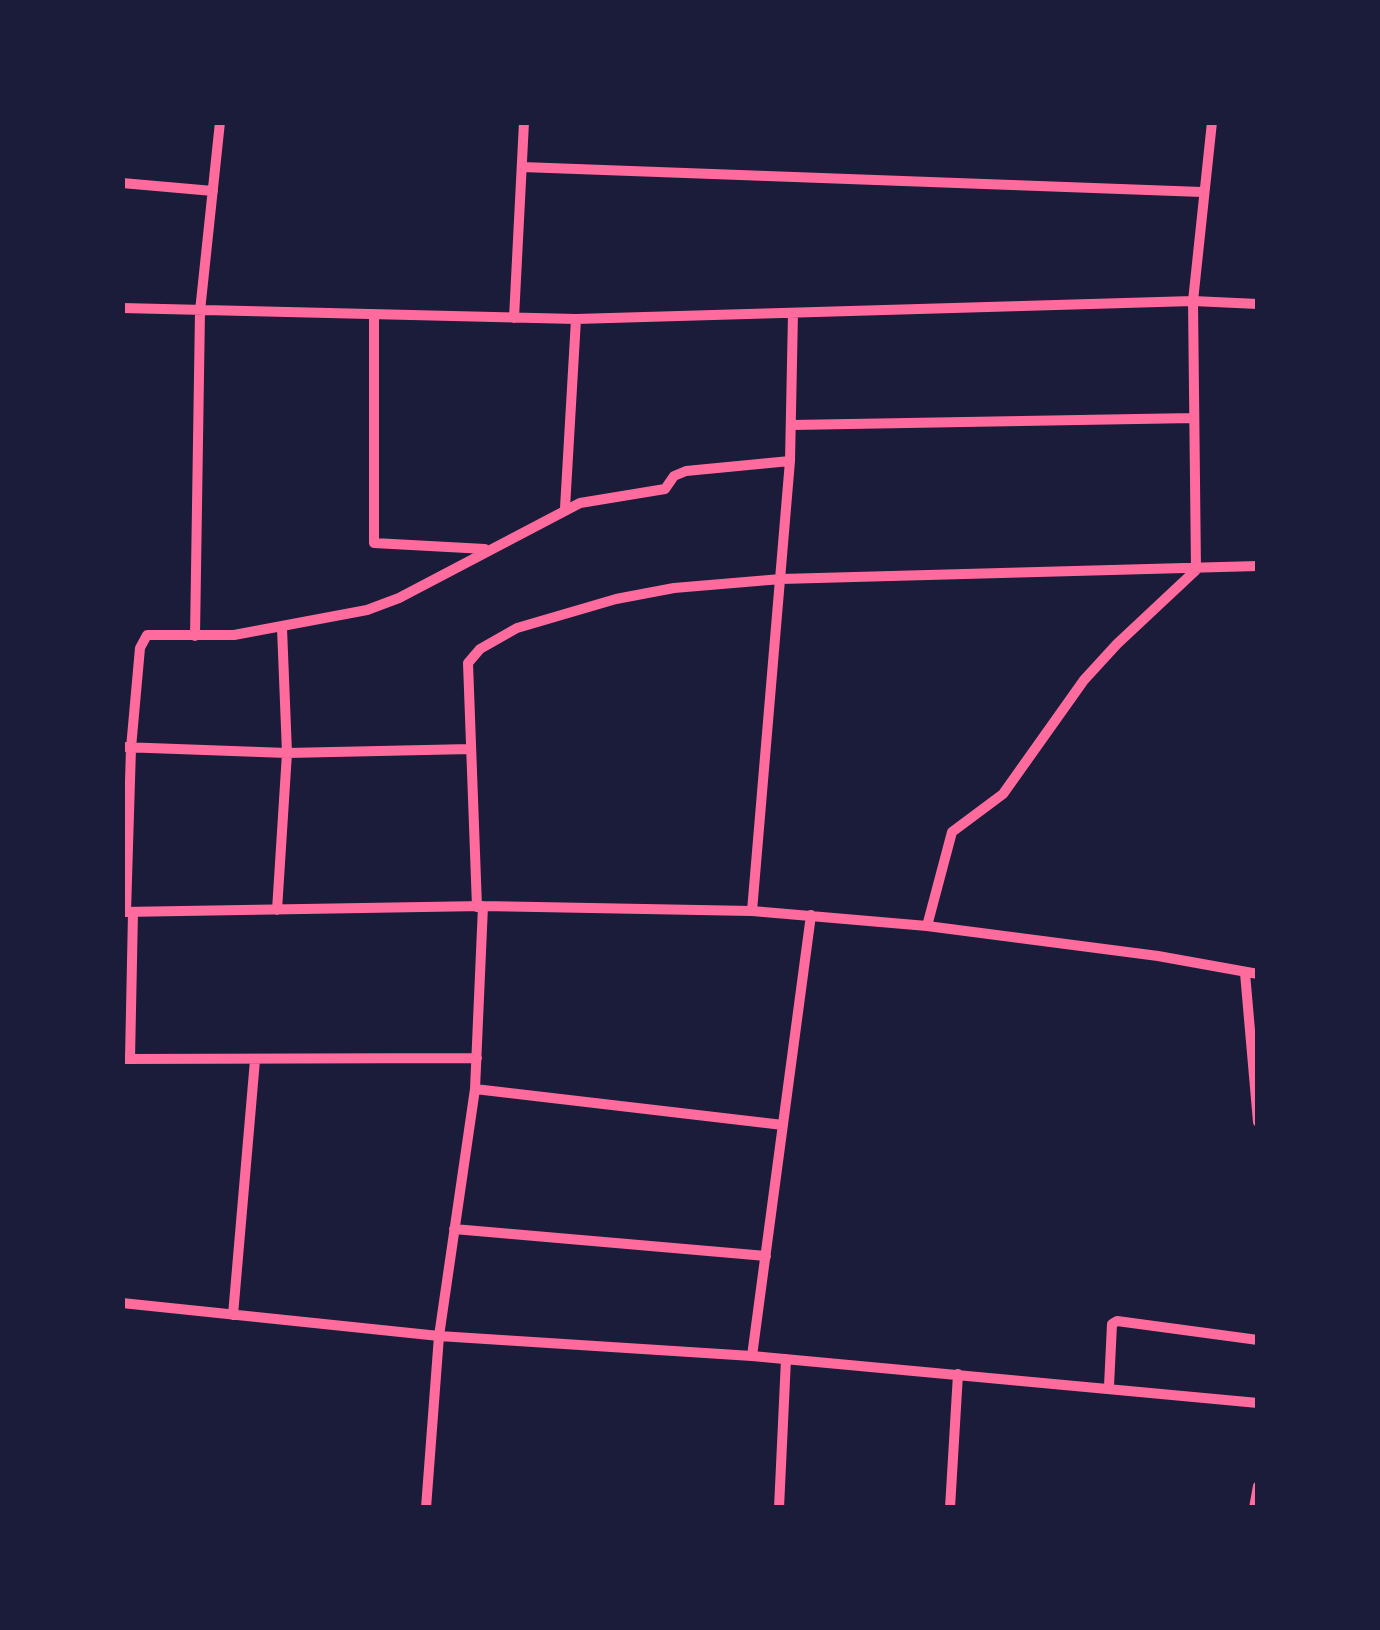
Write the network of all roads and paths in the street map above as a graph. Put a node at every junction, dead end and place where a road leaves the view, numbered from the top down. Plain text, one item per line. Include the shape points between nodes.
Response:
1 (220, 122) edge
2 (524, 122) edge
3 (1212, 122) edge
4 (522, 167) junction
5 (122, 184) edge
6 (212, 192) junction
7 (1202, 192) junction
8 (1193, 301) junction
9 (1258, 304) edge
10 (122, 308) edge
11 (200, 311) junction
12 (794, 313) junction
13 (374, 316) junction
14 (514, 318) junction
15 (576, 319) junction
16 (1194, 418) junction
17 (792, 426) junction
18 (790, 461) junction
19 (565, 508) junction
20 (487, 549) junction
21 (1258, 566) edge
22 (1196, 570) junction
23 (780, 579) junction
24 (282, 628) junction
25 (195, 636) junction
26 (127, 748) edge
27 (471, 749) junction
28 (288, 752) junction
29 (480, 906) junction
30 (277, 910) junction
31 (752, 911) junction
32 (127, 912) edge
33 (811, 916) junction
34 (927, 926) junction
35 (1251, 973) edge
36 (1253, 1010) edge
37 (477, 1058) junction
38 (126, 1059) edge
39 (254, 1060) junction
40 (475, 1089) junction
41 (1258, 1122) edge
42 (783, 1124) junction
43 (454, 1229) junction
44 (766, 1256) junction
45 (122, 1303) edge
46 (233, 1315) junction
47 (439, 1336) junction
48 (1258, 1340) edge
49 (752, 1356) junction
50 (786, 1359) junction
51 (958, 1374) junction
52 (1109, 1386) junction
53 (1258, 1402) edge
54 (1258, 1486) edge
55 (426, 1508) edge
56 (779, 1508) edge
57 (950, 1508) edge
58 (1254, 1508) edge

1 - 6 street
2 - 4 street
3 - 7 street
4 - 7 street
4 - 14 street
5 - 6 street
6 - 11 street
7 - 8 street
8 - 9 street
8 - 12 street
8 - 16 street
10 - 11 street
11 - 13 street
11 - 25 street
12 - 15 street
12 - 17 street
13 - 14 street
13 - 20 street via 374,544
14 - 15 street
15 - 19 street
16 - 17 street
16 - 22 street
17 - 18 street
18 - 19 street via 686,470 665,489
18 - 23 street
19 - 20 street
20 - 24 street via 387,603
21 - 22 street
22 - 23 street
22 - 34 street via 1084,680 1003,794 952,832
23 - 27 street via 674,588 517,628 468,663
23 - 31 street
24 - 25 street
24 - 28 street
25 - 26 street via 154,633 141,640
26 - 28 street
26 - 32 street
27 - 28 street
27 - 29 street
28 - 30 street
29 - 30 street
29 - 31 street
29 - 37 street
30 - 32 street
31 - 33 street
32 - 38 street
33 - 34 street
33 - 42 street
34 - 35 street
35 - 36 street
36 - 41 street
37 - 39 street
37 - 40 street
38 - 39 street
39 - 46 street
40 - 42 street
40 - 43 street
42 - 44 street
43 - 44 street
43 - 47 street
44 - 49 street
45 - 46 street
46 - 47 street
47 - 49 street
47 - 55 street
48 - 52 street via 1117,1320
49 - 50 street
50 - 51 street
50 - 56 street
51 - 52 street
51 - 57 street
52 - 53 street
54 - 58 street

